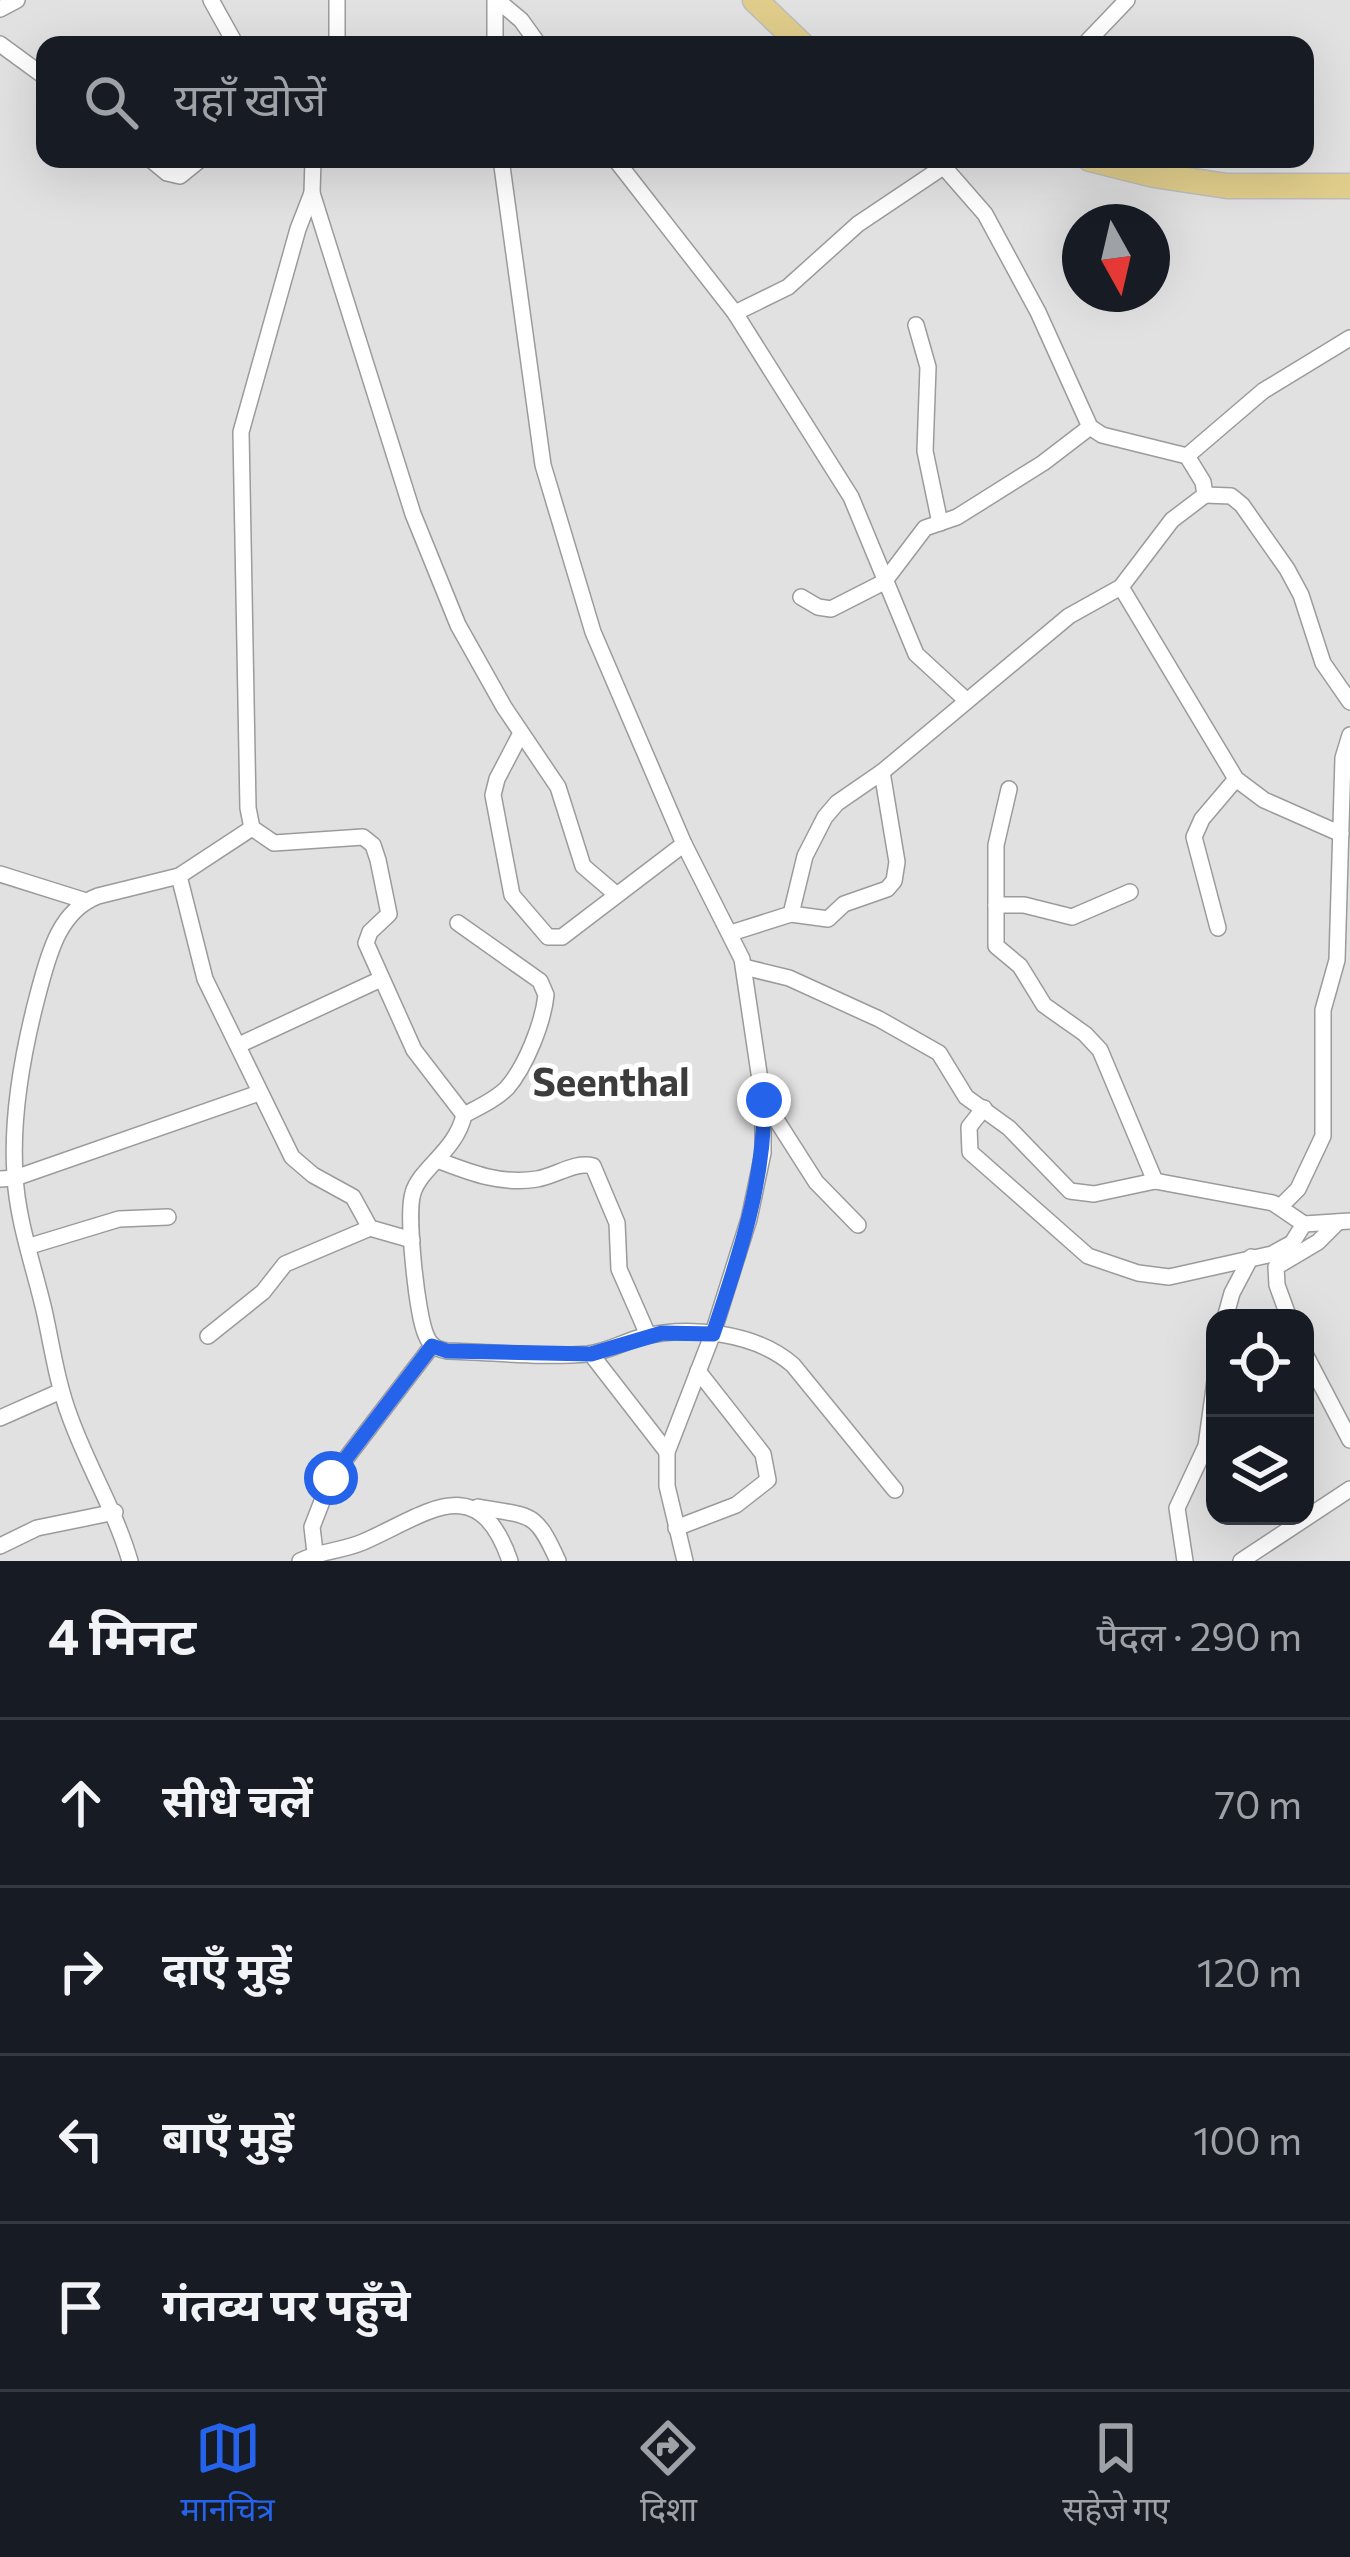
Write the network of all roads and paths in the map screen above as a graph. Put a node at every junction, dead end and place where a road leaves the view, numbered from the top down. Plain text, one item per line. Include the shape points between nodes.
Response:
1 (17, 0) edge
2 (211, 0) edge
3 (337, 0) edge
4 (496, 0) edge
5 (755, 0) edge
6 (1127, 0) edge
7 (0, 9) edge
8 (231, 36) edge
9 (338, 36) edge
10 (495, 36) edge
11 (533, 36) edge
12 (793, 36) edge
13 (1093, 36) edge
14 (0, 44) edge
15 (36, 70) edge
16 (161, 168) edge
17 (190, 168) edge
18 (313, 168) edge
19 (502, 168) edge
20 (622, 168) edge
21 (933, 168) edge
22 (944, 168) edge
23 (1126, 168) edge
24 (1350, 186) edge
25 (312, 193) junction
26 (735, 313) junction
27 (916, 325) dead end
28 (1350, 338) edge
29 (1090, 427) junction
30 (1187, 456) junction
31 (1205, 495) junction
32 (940, 523) junction
33 (884, 582) junction
34 (1121, 587) junction
35 (801, 596) dead end
36 (965, 700) junction
37 (1350, 702) edge
38 (521, 734) junction
39 (1350, 735) edge
40 (882, 772) junction
41 (1236, 779) junction
42 (1009, 789) dead end
43 (252, 828) junction
44 (684, 844) junction
45 (1344, 844) edge
46 (0, 874) edge
47 (179, 876) junction
48 (1130, 892) dead end
49 (617, 895) junction
50 (86, 901) junction
51 (996, 905) junction
52 (791, 914) junction
53 (458, 923) dead end
54 (1218, 928) dead end
55 (731, 933) junction
56 (744, 968) junction
57 (381, 979) junction
58 (238, 1045) junction
59 (259, 1093) junction
60 (764, 1100) junction
61 (984, 1108) junction
62 (464, 1115) junction
63 (440, 1161) junction
64 (7, 1178) edge
65 (1155, 1181) junction
66 (1281, 1207) junction
67 (168, 1217) dead end
68 (1344, 1222) edge
69 (1304, 1224) junction
70 (857, 1225) dead end
71 (370, 1228) junction
72 (412, 1240) junction
73 (30, 1246) junction
74 (1251, 1257) junction
75 (1228, 1309) edge
76 (1285, 1309) edge
77 (713, 1334) junction
78 (208, 1336) dead end
79 (648, 1336) junction
80 (432, 1346) junction
81 (591, 1354) junction
82 (698, 1371) junction
83 (1314, 1371) edge
84 (62, 1391) junction
85 (1210, 1417) edge
86 (0, 1418) edge
87 (1350, 1440) edge
88 (667, 1452) junction
89 (1350, 1489) edge
90 (895, 1490) dead end
91 (469, 1505) junction
92 (116, 1512) junction
93 (676, 1528) junction
94 (0, 1546) edge
95 (310, 1559) edge
96 (130, 1561) edge
97 (510, 1561) edge
98 (558, 1561) edge
99 (685, 1561) edge
100 (1185, 1561) edge
101 (1241, 1561) edge

1 - 7 street
2 - 8 street
3 - 9 street
4 - 10 street
4 - 11 street
5 - 12 main road
6 - 13 street
14 - 15 street
16 - 17 street via 180,176
18 - 25 street
19 - 44 street via 543,465 593,632
20 - 26 street
21 - 26 street via 788,287
22 - 29 street via 991,225
23 - 24 main road via 1227,186
25 - 38 street via 413,514 458,625
25 - 43 street via 241,432
26 - 33 street via 851,497
27 - 32 street via 928,367 925,451
28 - 30 street via 1263,391
29 - 30 street
29 - 32 street
30 - 31 street
31 - 34 street via 1172,520
31 - 37 street via 1231,496 1276,553 1295,582 1323,663
32 - 33 street via 920,533
33 - 35 street via 831,609
33 - 36 street via 916,654
34 - 36 street via 1069,616
34 - 41 street
36 - 40 street
38 - 49 street via 558,787 583,866
38 - 49 street via 493,795 518,904 555,939
39 - 45 street
40 - 52 street via 825,817
40 - 52 street via 894,881 828,919
41 - 45 street
41 - 54 street via 1194,837
42 - 51 street via 996,845
43 - 47 street
43 - 57 street via 274,843 350,835 373,845 388,914 366,943
44 - 49 street
44 - 55 street
45 - 66 street via 1336,960 1322,1023 1323,1136
46 - 50 street
47 - 50 street
47 - 58 street via 205,979
48 - 51 street via 1063,918
50 - 64 street via 60,930 34,1010
51 - 65 street via 996,946 1044,1005 1100,1050
52 - 55 street
53 - 62 street via 540,981 546,995 512,1081
55 - 56 street
56 - 60 street
56 - 61 street via 789,978 939,1053 961,1091
57 - 58 street
57 - 62 street via 414,1050
58 - 59 street
59 - 64 street
59 - 71 street via 292,1157 353,1197
60 - 70 street via 817,1182
60 - 77 street via 749,1219
61 - 65 street via 1070,1191
61 - 74 street via 969,1127 970,1152 1088,1256 1156,1276
62 - 63 street
63 - 72 street via 413,1193
63 - 79 street via 511,1182 593,1166 617,1222 619,1269
64 - 73 street
65 - 66 street
66 - 69 street
67 - 73 street via 119,1219
68 - 69 street
68 - 76 street via 1276,1267
69 - 74 street via 1283,1249
71 - 72 street
71 - 78 street via 286,1264
72 - 80 street
73 - 84 street
74 - 75 street
77 - 79 street
77 - 82 street
77 - 90 street via 778,1352
79 - 81 street
80 - 81 street
80 - 95 street via 331,1478 312,1527
81 - 88 street
82 - 88 street
82 - 93 street via 763,1454 768,1480 736,1505
83 - 87 street
84 - 86 street
84 - 92 street
85 - 100 street via 1206,1446 1177,1508
88 - 93 street
89 - 101 street
91 - 95 street via 435,1509
91 - 97 street via 493,1522
91 - 98 street via 539,1523
92 - 94 street via 37,1528
92 - 96 street
93 - 99 street

